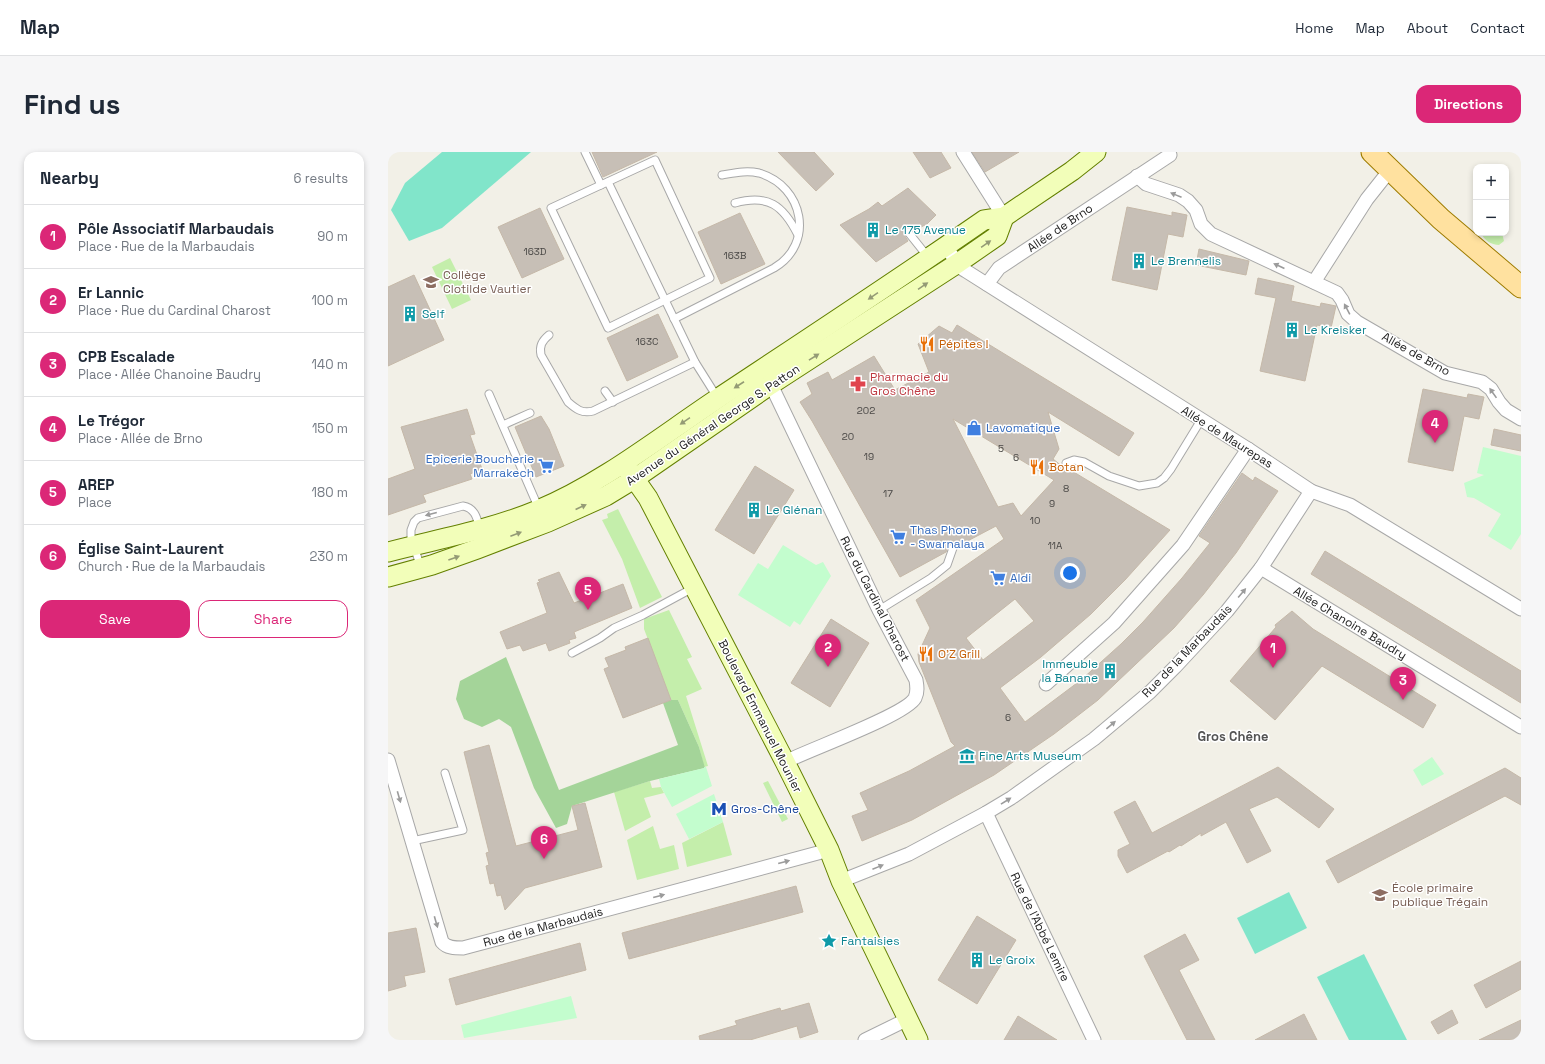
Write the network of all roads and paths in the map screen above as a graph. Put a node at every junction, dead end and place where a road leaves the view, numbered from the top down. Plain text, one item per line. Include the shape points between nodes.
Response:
1 (585, 152) edge
2 (963, 152) edge
3 (1096, 152) edge
4 (1372, 152) edge
5 (1170, 155) dead end
6 (1390, 170) junction
7 (722, 175) dead end
8 (1137, 176) junction
9 (608, 182) junction
10 (601, 185) junction
11 (735, 202) dead end
12 (1004, 217) junction
13 (908, 232) dead end
14 (798, 236) junction
15 (946, 247) junction
16 (958, 263) junction
17 (934, 266) junction
18 (1314, 282) junction
19 (987, 284) junction
20 (1521, 287) edge
21 (665, 300) junction
22 (674, 319) junction
23 (548, 335) dead end
24 (694, 362) junction
25 (765, 378) junction
26 (605, 391) dead end
27 (489, 394) dead end
28 (613, 402) junction
29 (723, 406) junction
30 (530, 413) dead end
31 (1521, 419) edge
32 (1201, 420) junction
33 (502, 425) junction
34 (1248, 449) junction
35 (623, 462) junction
36 (1066, 464) dead end
37 (634, 479) junction
38 (1311, 491) junction
39 (542, 516) junction
40 (483, 537) junction
41 (413, 546) junction
42 (953, 548) dead end
43 (388, 552) edge
44 (421, 568) junction
45 (1261, 568) junction
46 (388, 577) edge
47 (694, 587) junction
48 (1521, 609) edge
49 (879, 610) junction
50 (572, 653) dead end
51 (1046, 684) dead end
52 (1521, 727) edge
53 (388, 760) edge
54 (785, 762) junction
55 (445, 773) dead end
56 (986, 813) junction
57 (412, 841) junction
58 (829, 850) junction
59 (842, 881) junction
60 (908, 1019) junction
61 (865, 1040) edge
62 (918, 1040) edge
63 (1094, 1040) edge

1 - 10 lane
2 - 12 street
3 - 12 main road, Avenue du Général George S. Patton
4 - 6 main road
5 - 8 street, Allée de Brno
6 - 18 street via 1367,199
6 - 20 main road via 1441,220
7 - 14 lane via 739,172 758,173 779,183 788,191 797,207 800,222
18 -> 8 street, Allée de Brno via 1211,234 1201,224 1196,210 1188,200 1146,184
8 - 19 street, Allée de Brno via 999,268
9 - 10 lane
9 - 21 lane
9 - 21 lane via 655,160 710,278
10 - 21 lane via 551,208 608,328
11 - 14 lane via 759,199 775,205 792,223
12 - 15 main road, Avenue du Général George S. Patton via 984,220
16 -> 12 main road, Avenue du Général George S. Patton via 997,236
13 - 17 lane
14 - 22 lane via 794,248 782,264
15 - 16 street, Allée de Maurepas
15 - 17 main road, Avenue du Général George S. Patton
16 - 17 main road, Avenue du Général George S. Patton
16 - 19 street, Allée de Maurepas via 961,268
17 - 25 main road, Avenue du Général George S. Patton
31 -> 18 street, Allée de Brno via 1506,410 1491,389 1482,382 1445,373 1364,326 1348,314 1336,293
19 - 32 street, Allée de Maurepas
21 - 22 lane
22 - 24 lane
23 - 28 lane via 539,349 568,402 574,408 587,412
24 - 28 lane
24 - 29 lane
25 - 29 main road, Avenue du Général George S. Patton
25 - 49 street, Rue du Cardinal Charost
26 - 28 lane
27 - 33 lane
29 -> 35 main road, Avenue du Général George S. Patton
29 - 37 main road, Avenue du Général George S. Patton
30 - 33 lane
32 - 34 street, Allée de Maurepas
32 - 36 lane via 1171,469 1157,483 1139,486 1109,476 1084,462 1074,460
33 - 39 lane
34 - 38 street, Allée de Maurepas
34 - 51 street via 1183,545 1119,618
35 - 37 main road, Boulevard Emmanuel Mounier
35 - 39 main road, Avenue du Général George S. Patton
39 -> 37 main road, Avenue du Général George S. Patton via 606,496
37 - 47 main road, Boulevard Emmanuel Mounier via 648,498
38 - 45 street, Rue de la Marbaudais
38 - 48 street, Allée de Maurepas via 1350,505
39 - 40 main road, Avenue du Général George S. Patton
40 - 41 main road
40 -> 41 lane via 474,511 463,506 418,518 411,530
44 -> 40 main road, Avenue du Général George S. Patton via 451,559
41 - 43 main road
41 - 44 lane
42 - 49 lane via 947,565 931,578
44 - 46 main road, Avenue du Général George S. Patton
45 - 52 street, Allée Chanoine Baudry
56 -> 45 street, Rue de la Marbaudais via 1087,745 1150,692 1218,621
47 - 50 lane via 614,628
47 - 54 main road, Boulevard Emmanuel Mounier
49 - 54 street, Rue du Cardinal Charost via 916,680 918,691 915,699 888,716
53 -> 57 street, Rue de la Marbaudais
54 - 58 main road, Boulevard Emmanuel Mounier
55 - 57 lane via 463,830
59 -> 56 street, Rue de la Marbaudais via 909,854
56 - 63 street, Rue de l'Abbé Lemire
57 -> 58 street, Rue de la Marbaudais via 442,942 450,947 463,948
58 - 59 main road, Boulevard Emmanuel Mounier
59 - 60 main road, Boulevard Emmanuel Mounier
60 - 61 street
60 - 62 main road, Boulevard Emmanuel Mounier

